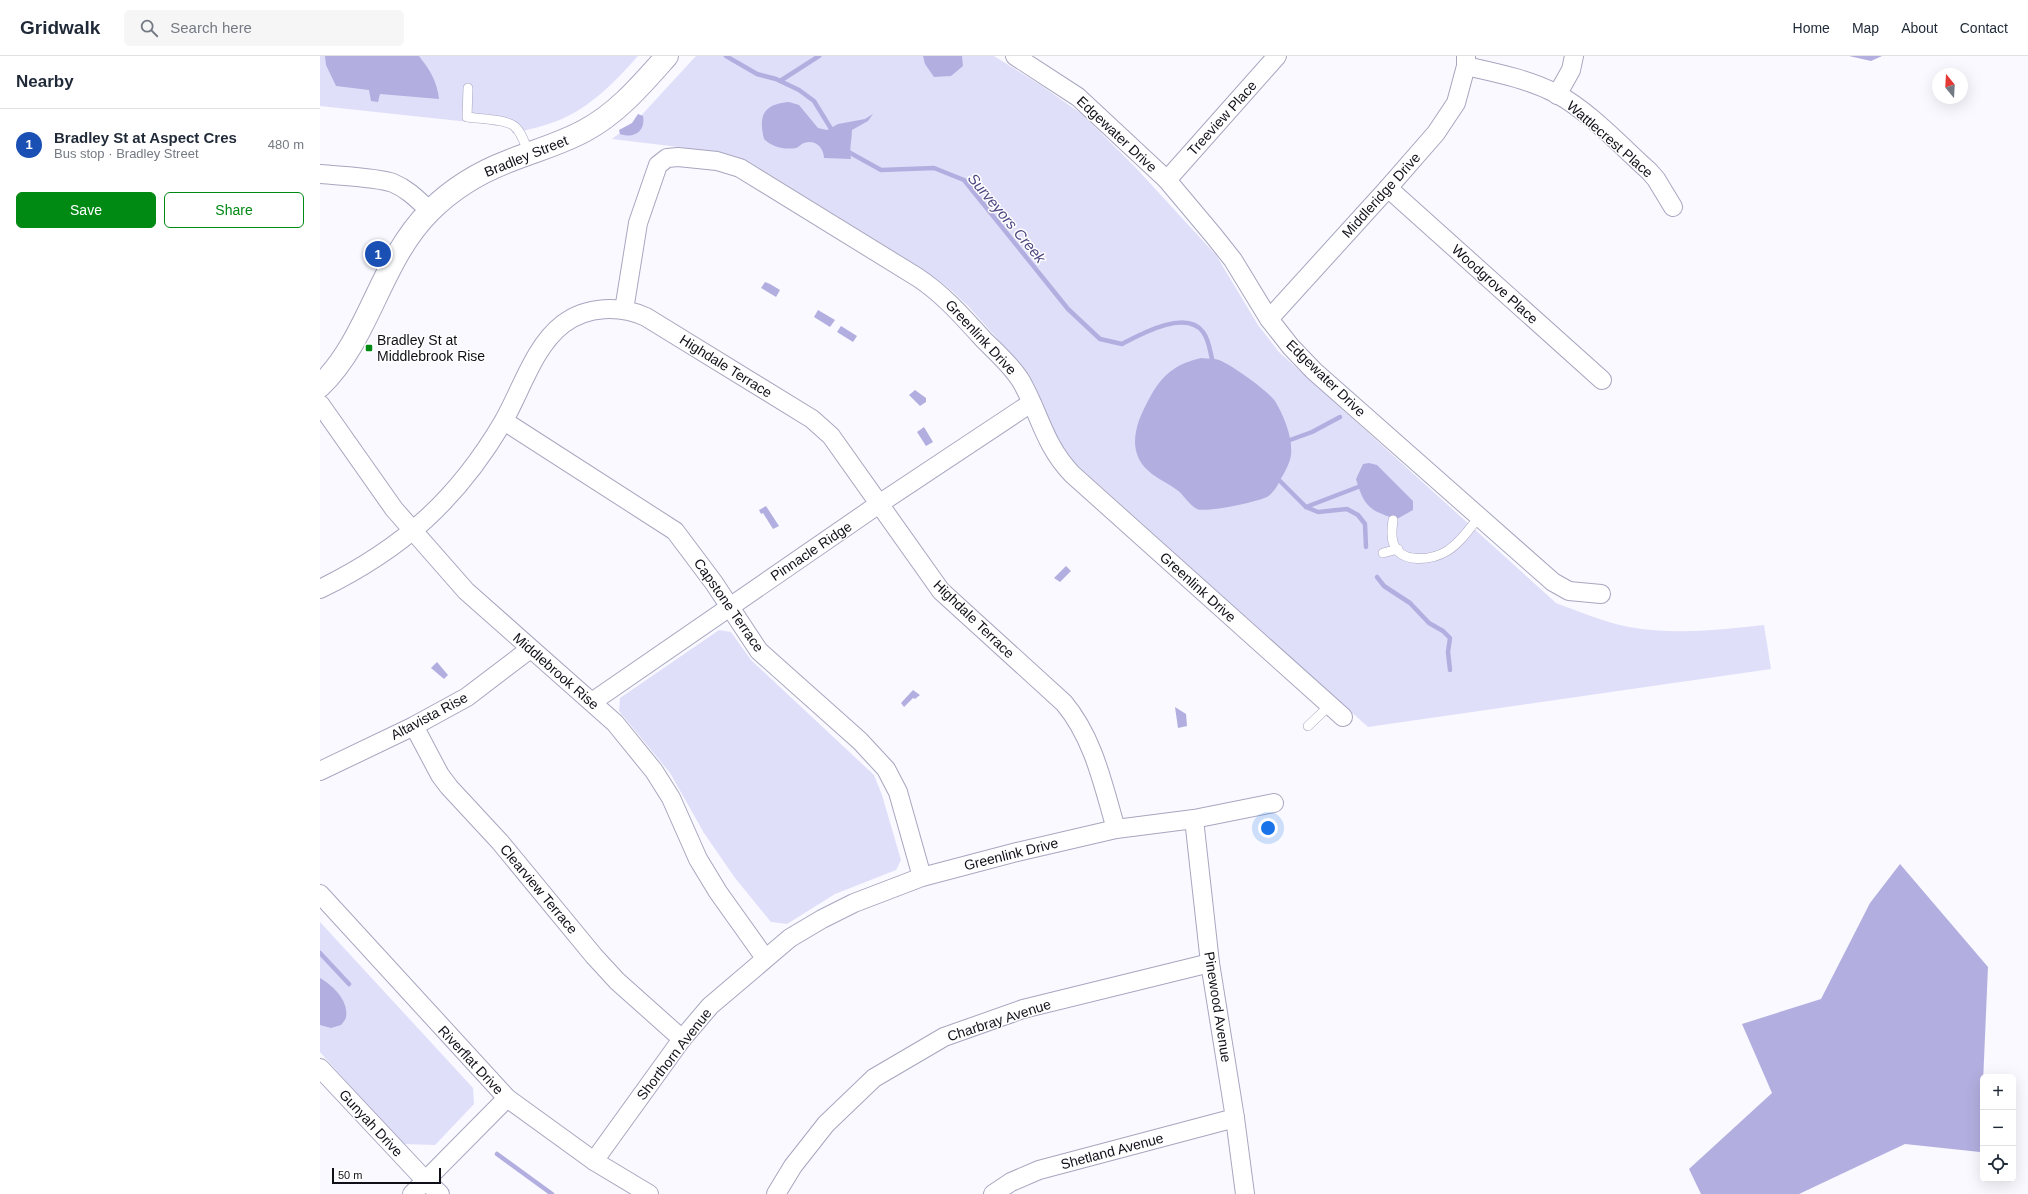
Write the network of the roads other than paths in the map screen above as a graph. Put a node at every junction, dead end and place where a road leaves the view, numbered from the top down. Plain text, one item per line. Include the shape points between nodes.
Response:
1 (1015, 56) edge
2 (1277, 56) edge
3 (1574, 56) edge
4 (662, 61) edge
5 (1466, 61) edge
6 (468, 88) dead end
7 (1557, 95) junction
8 (529, 154) junction
9 (320, 174) edge
10 (1166, 180) junction
11 (1388, 188) junction
12 (1673, 207) dead end
13 (430, 211) junction
14 (624, 310) junction
15 (1269, 319) junction
16 (1602, 380) dead end
17 (320, 386) edge
18 (1031, 403) junction
19 (320, 404) edge
20 (504, 421) junction
21 (879, 504) junction
22 (1480, 517) junction
23 (1393, 520) dead end
24 (413, 532) junction
25 (1398, 549) junction
26 (1383, 553) dead end
27 (320, 589) edge
28 (1601, 594) dead end
29 (729, 607) junction
30 (530, 649) junction
31 (592, 702) junction
32 (1337, 711) joint
33 (414, 726) junction
34 (1308, 726) dead end
35 (320, 771) edge
36 (1274, 803) dead end
37 (1194, 819) junction
38 (1116, 829) junction
39 (922, 877) junction
40 (320, 894) edge
41 (765, 958) junction
42 (1210, 963) junction
43 (682, 1039) junction
44 (320, 1068) edge
45 (507, 1098) junction
46 (1235, 1118) junction
47 (594, 1161) junction
48 (425, 1180) junction
49 (412, 1194) edge
50 (440, 1194) edge
51 (649, 1194) edge
52 (776, 1194) edge
53 (993, 1194) edge
54 (1244, 1194) edge

1 - 10 street, Edgewater Drive via 1078,97
2 - 10 street, Treeview Place
3 - 7 street via 1571,70
4 - 8 street, Bradley Street via 628,99 600,121 560,143
5 - 7 street, Wattlecrest Place
5 - 11 street, Middleridge Drive via 1456,102 1436,133
6 - 8 lane via 467,117 500,121 514,126 522,136
7 - 12 street, Wattlecrest Place via 1579,110 1649,171
8 - 13 street, Bradley Street via 478,175
9 - 13 street via 388,182 400,186
10 - 15 street, Edgewater Drive via 1233,260
11 - 15 street, Middleridge Drive
11 - 16 street, Woodgrove Place
13 - 17 street, Bradley Street via 397,254 347,354
14 - 18 street, Greenlink Drive via 638,223 658,165 667,158 678,157 723,162 740,168 934,289 1004,361 1020,380
14 - 20 street, Highdale Terrace via 590,312 562,324 540,351
14 - 21 street, Highdale Terrace via 646,317 818,424 837,444
15 - 22 street, Edgewater Drive via 1291,348 1314,371
18 - 21 street, Pinnacle Ridge
18 - 32 street, Greenlink Drive via 1048,442 1063,465
19 - 24 street, Middlebrook Rise
20 - 24 street, Highdale Terrace via 471,471 439,508
20 - 29 street, Capstone Terrace via 675,531
21 - 29 street, Pinnacle Ridge
21 - 38 street, Highdale Terrace via 941,591 1064,703 1077,721 1097,759
22 - 25 lane via 1458,542 1438,555 1421,560
22 - 28 street, Edgewater Drive via 1559,587 1569,591
23 - 25 lane via 1392,540
24 - 27 street, Highdale Terrace via 355,571
24 - 30 street, Middlebrook Rise via 466,591
25 - 26 lane
29 - 31 street, Pinnacle Ridge
29 - 39 street, Capstone Terrace via 759,651 860,741 886,769 898,792
30 - 31 street, Middlebrook Rise
30 - 33 street, Altavista Rise via 467,697
31 - 41 street, Middlebrook Rise via 615,723 664,784 698,859
32 - 34 lane
33 - 35 street, Altavista Rise
33 - 43 street, Clearview Terrace via 448,787 500,842 608,971
36 - 37 street, Greenlink Drive
37 - 38 street, Greenlink Drive
37 - 42 street, Pinewood Avenue
38 - 39 street, Greenlink Drive
39 - 41 street, Greenlink Drive via 861,900 822,919 790,938
40 - 45 street, Riverflat Drive
41 - 43 street, Shorthorn Avenue via 710,1006
42 - 46 street, Pinewood Avenue
42 - 52 street, Charbray Avenue via 1023,1009 944,1037 874,1078 826,1124 793,1166
43 - 47 street, Shorthorn Avenue
44 - 48 street, Gunyah Drive
45 - 47 street, Riverflat Drive
45 - 48 street
46 - 53 street, Shetland Avenue via 1040,1170 1011,1182
46 - 54 street, Pinewood Avenue
47 - 51 street, Riverflat Drive
48 - 49 street
48 - 50 street, Gunyah Drive

